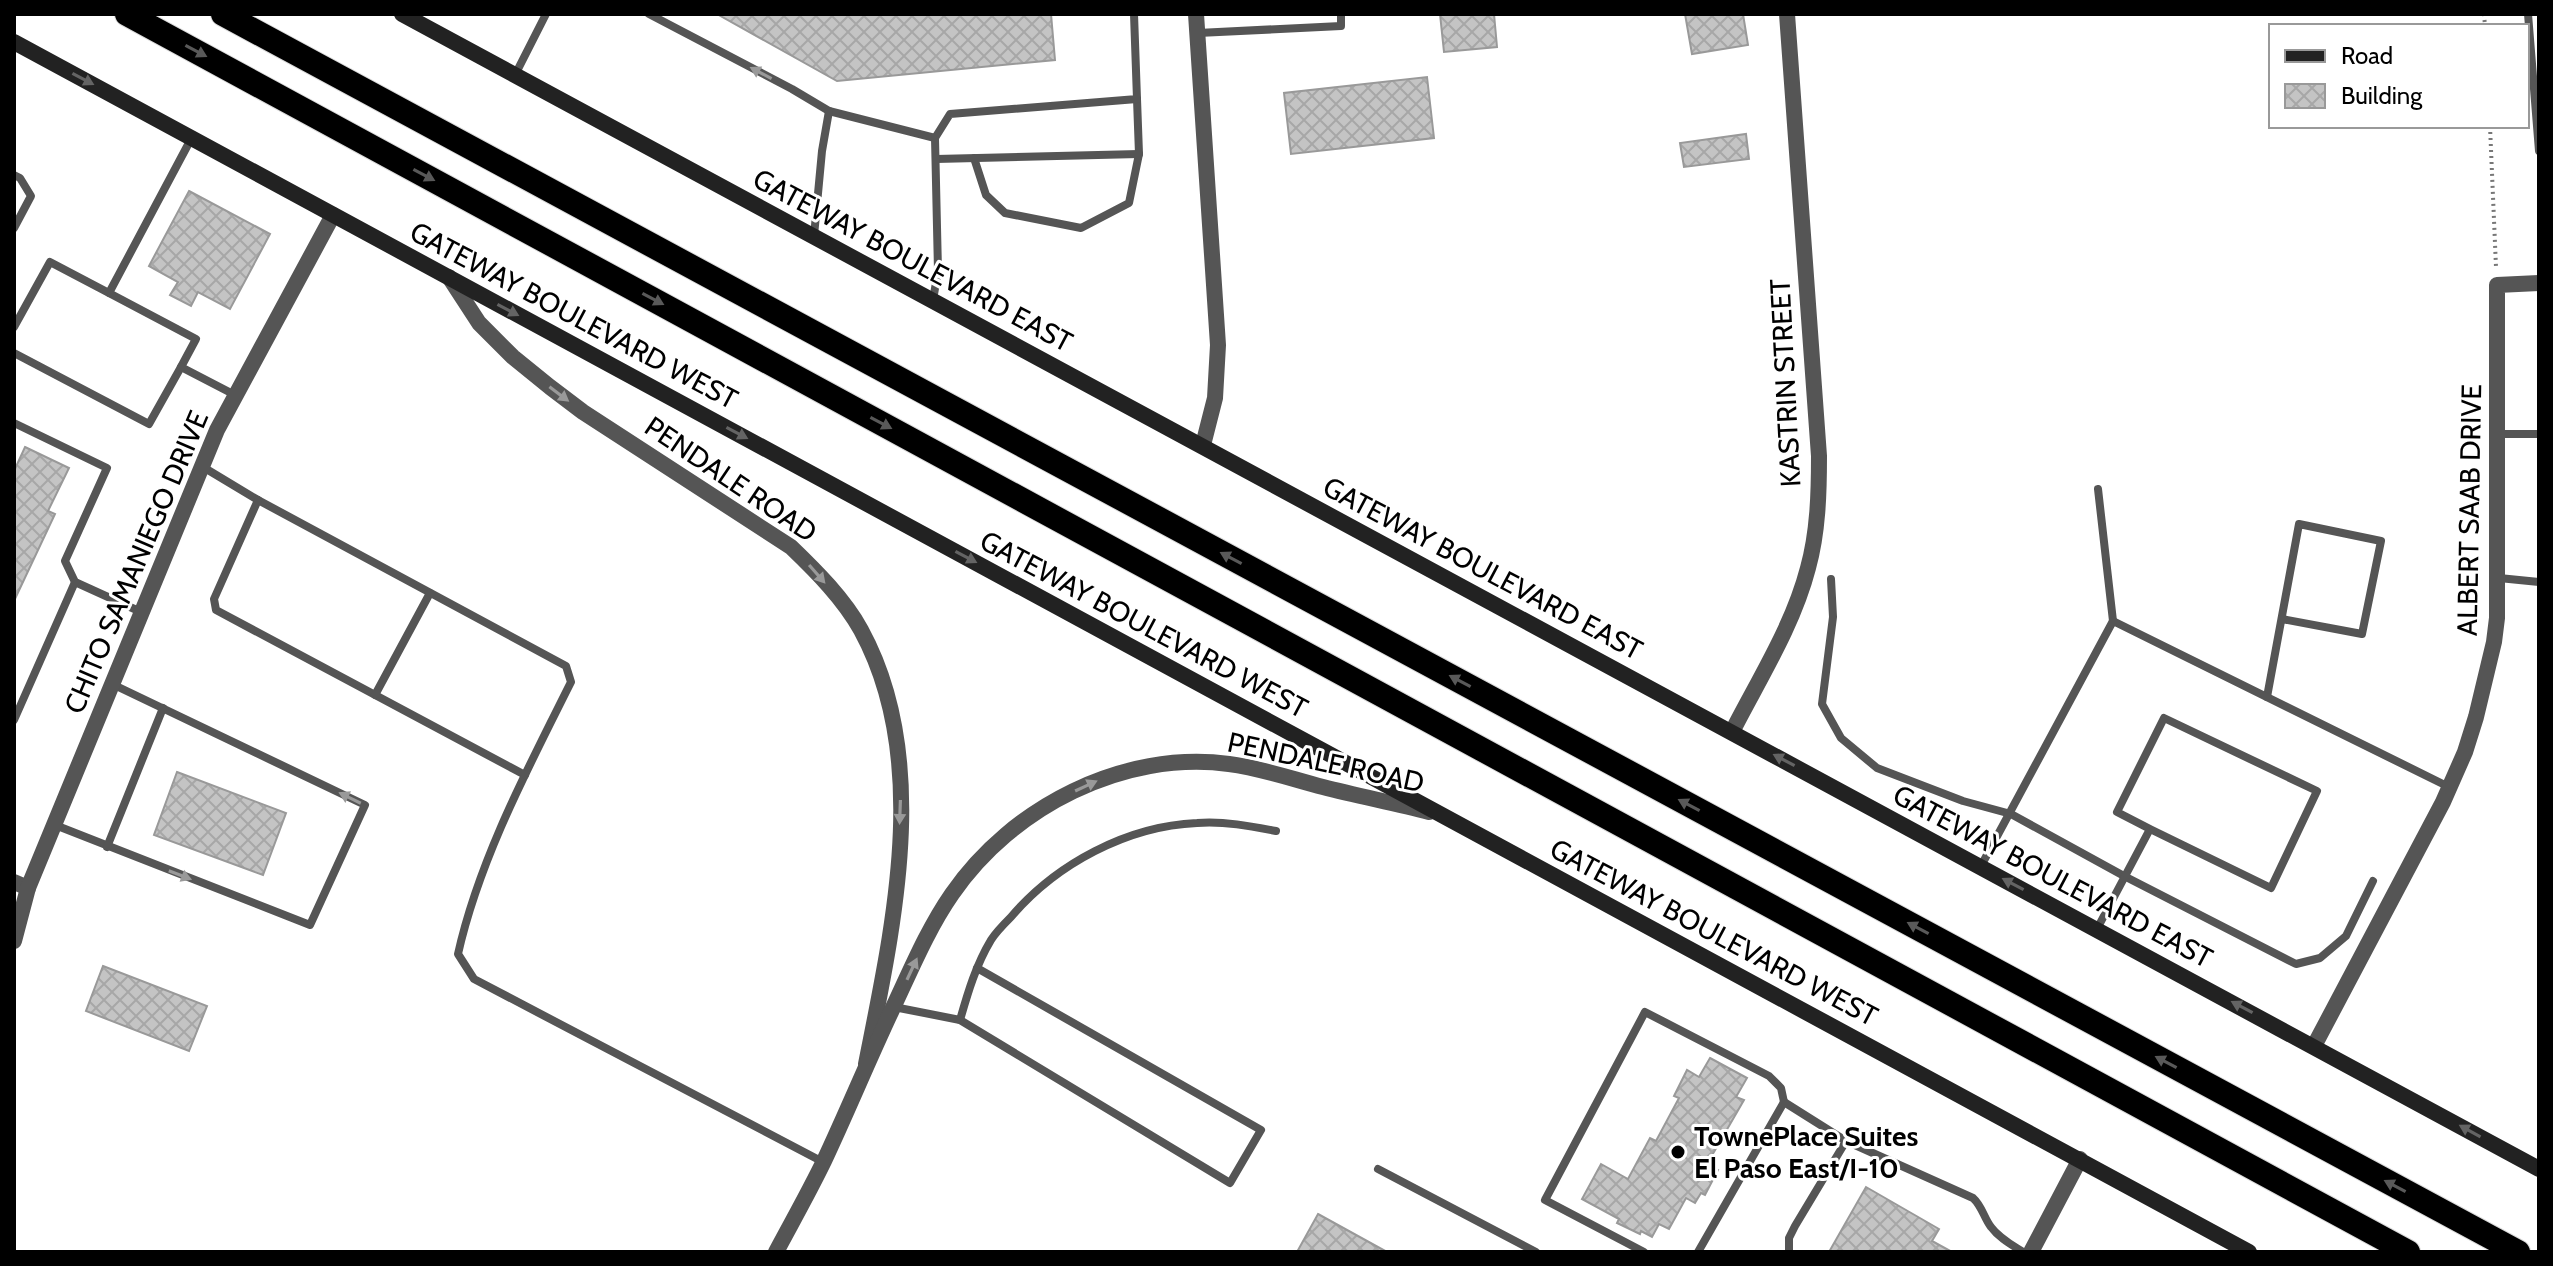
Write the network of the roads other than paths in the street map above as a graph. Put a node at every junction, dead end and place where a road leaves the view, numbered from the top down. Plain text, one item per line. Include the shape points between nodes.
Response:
1 (127, 14) edge
2 (223, 14) edge
3 (402, 14) edge
4 (546, 14) edge
5 (649, 14) edge
6 (1134, 14) edge
7 (1196, 14) edge
8 (1341, 14) edge
9 (1787, 14) edge
10 (2529, 26) edge
11 (1197, 33) junction
12 (14, 42) edge
13 (515, 75) junction
14 (1137, 99) junction
15 (829, 111) junction
16 (191, 138) junction
17 (935, 138) junction
18 (2539, 151) edge
19 (1139, 154) junction
20 (974, 158) junction
21 (936, 159) junction
22 (14, 175) edge
23 (333, 215) junction
24 (14, 228) edge
25 (814, 236) junction
26 (449, 277) junction
27 (2539, 283) edge
28 (109, 293) junction
29 (933, 300) junction
30 (14, 327) edge
31 (14, 353) edge
32 (181, 367) junction
33 (235, 395) junction
34 (14, 423) edge
35 (2498, 434) junction
36 (2539, 434) edge
37 (1203, 445) junction
38 (203, 467) junction
39 (2098, 489) dead end
40 (258, 500) junction
41 (2499, 578) junction
42 (1831, 579) dead end
43 (75, 582) junction
44 (2539, 582) edge
45 (430, 593) junction
46 (141, 612) junction
47 (2282, 619) junction
48 (2113, 621) junction
49 (112, 684) junction
50 (375, 695) junction
51 (2267, 697) junction
52 (163, 708) junction
53 (14, 720) edge
54 (1732, 732) junction
55 (525, 775) junction
56 (2450, 787) junction
57 (2011, 814) junction
58 (1443, 815) junction
59 (54, 825) junction
60 (2150, 829) junction
61 (1276, 831) dead end
62 (107, 847) junction
63 (1981, 866) junction
64 (2124, 876) junction
65 (2373, 881) dead end
66 (21, 885) edge
67 (2097, 929) junction
68 (14, 941) edge
69 (977, 968) junction
70 (894, 1007) junction
71 (960, 1020) junction
72 (2314, 1046) junction
73 (866, 1064) junction
74 (1784, 1102) junction
75 (1846, 1141) junction
76 (2080, 1159) junction
77 (823, 1162) junction
78 (1378, 1169) dead end
79 (2539, 1169) edge
80 (2463, 1223) junction
81 (2539, 1244) edge
82 (1789, 1250) edge
83 (776, 1252) edge
84 (1536, 1252) edge
85 (1644, 1252) edge
86 (1698, 1252) edge
87 (2023, 1252) edge
88 (2031, 1252) edge
89 (2249, 1252) edge
90 (2408, 1252) edge
91 (2518, 1252) edge

1 -> 90 highway
80 -> 2 highway
3 - 13 main road, GATEWAY BOULEVARD EAST
4 - 13 lane
15 -> 5 lane
6 - 14 lane
7 - 11 street
8 - 11 lane via 1341,26
9 - 54 street, KASTRIN STREET via 1819,484 1808,570 1790,619
10 - 18 lane
11 - 37 street via 1218,345 1215,398
12 -> 16 main road, GATEWAY BOULEVARD WEST
13 - 25 main road, GATEWAY BOULEVARD EAST
14 - 17 lane via 950,114
14 - 19 lane
15 - 17 lane
15 - 25 lane
16 - 23 main road, GATEWAY BOULEVARD WEST
16 - 28 lane
17 - 21 lane
19 - 20 lane
19 - 20 lane via 1129,203 1081,228 1005,213 986,195
20 - 21 lane
21 - 29 lane via 938,271
22 - 24 lane via 31,196
23 - 26 main road, GATEWAY BOULEVARD WEST
23 - 33 street, CHITO SAMANIEGO DRIVE
25 - 29 main road, GATEWAY BOULEVARD EAST
26 -> 58 main road, GATEWAY BOULEVARD WEST
26 -> 73 street, PENDALE ROAD via 479,323 513,357 583,412 791,547 860,628 889,700 901,798 893,918
27 - 35 street, ALBERT SAAB DRIVE via 2497,285
28 - 30 lane via 50,262
28 - 32 lane via 196,339
29 - 37 main road, GATEWAY BOULEVARD EAST
31 - 32 lane via 149,424
32 - 33 lane
33 - 38 street, CHITO SAMANIEGO DRIVE
34 - 43 lane via 107,468 65,561
35 - 36 lane
35 - 41 street, ALBERT SAAB DRIVE
37 - 54 main road, GATEWAY BOULEVARD EAST
38 - 40 lane
38 - 46 street, CHITO SAMANIEGO DRIVE
39 - 48 lane
40 - 45 lane
40 - 50 lane via 214,599 216,610
41 - 44 lane
41 - 56 street, ALBERT SAAB DRIVE via 2494,642 2476,717
42 - 57 lane via 1833,617 1822,704 1841,738 1877,768
43 - 46 lane
43 - 53 lane
45 - 50 lane
45 - 55 lane via 566,666 571,682
46 - 49 street, CHITO SAMANIEGO DRIVE
47 - 47 lane via 2299,524 2381,541 2362,634
47 - 51 lane
48 - 51 lane
48 - 57 lane
49 - 52 lane
49 - 59 street, CHITO SAMANIEGO DRIVE
50 - 55 lane
51 - 56 lane
52 - 62 lane
62 -> 52 lane via 310,925 365,805
63 -> 54 main road, GATEWAY BOULEVARD EAST
55 - 77 lane via 468,910 458,954 474,979
56 - 72 street, ALBERT SAAB DRIVE
57 - 63 lane
57 - 64 lane
70 -> 58 street, PENDALE ROAD via 936,919 976,863 1030,815 1100,780 1177,763 1228,764
58 - 76 main road, GATEWAY BOULEVARD WEST
59 - 62 lane
59 - 66 street, CHITO SAMANIEGO DRIVE
60 - 60 lane via 2117,812 2164,718 2317,791 2271,888
60 - 64 lane
61 - 69 lane via 1197,823 1156,828 1098,849 1058,872 1025,900 992,939
67 -> 63 main road, GATEWAY BOULEVARD EAST
64 - 65 lane via 2296,964 2320,958 2346,936
64 - 67 lane
66 - 68 street, CHITO SAMANIEGO DRIVE
72 -> 67 main road, GATEWAY BOULEVARD EAST
69 - 71 lane
69 - 71 lane via 1261,1130 1230,1183
70 - 71 lane
70 - 73 street, PENDALE ROAD
79 -> 72 main road, GATEWAY BOULEVARD EAST
73 - 77 street, PENDALE ROAD
74 - 75 lane
74 - 85 lane via 1781,1088 1769,1076 1645,1012 1545,1200
74 - 86 lane
75 - 82 lane via 1795,1226
75 - 87 lane via 1973,1198 1994,1231
76 - 88 street
76 - 89 main road, GATEWAY BOULEVARD WEST
77 - 83 street, PENDALE ROAD
78 - 84 lane
80 - 81 highway
80 - 91 highway

